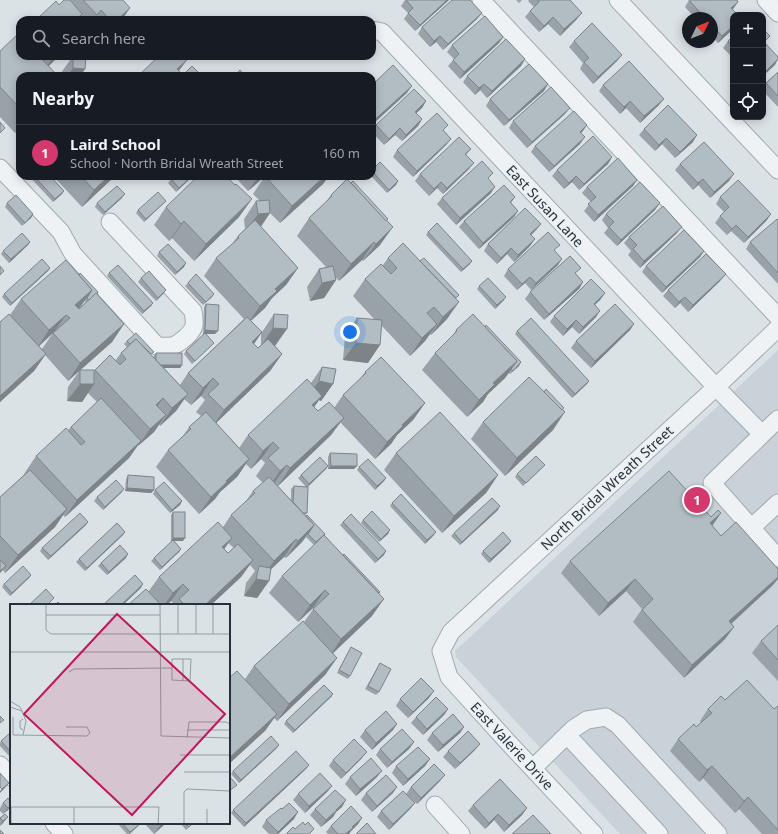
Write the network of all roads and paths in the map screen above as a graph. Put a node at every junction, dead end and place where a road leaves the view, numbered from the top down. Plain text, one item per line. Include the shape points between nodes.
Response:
1 (481, 0) edge
2 (618, 0) edge
3 (766, 0) edge
4 (778, 13) edge
5 (376, 31) edge
6 (0, 168) edge
7 (778, 170) edge
8 (110, 222) dead end
9 (778, 318) edge
10 (778, 328) edge
11 (716, 387) junction
12 (778, 419) edge
13 (762, 434) junction
14 (778, 503) edge
15 (752, 528) junction
16 (778, 558) edge
17 (441, 652) joint
18 (567, 735) junction
19 (0, 765) edge
20 (534, 768) junction
21 (10, 776) edge
22 (434, 805) dead end
23 (55, 824) edge
24 (64, 834) edge
25 (462, 834) edge
26 (594, 834) edge
27 (659, 834) edge
28 (718, 834) edge

1 - 9 street
2 - 7 street
3 - 4 street
5 - 11 street, East Susan Lane via 382,32
6 - 8 street via 61,232 73,254 157,346 178,345 192,332 195,322 193,311
10 - 11 street, North Bridal Wreath Street
11 - 13 street, East Susan Lane
11 - 17 street, North Bridal Wreath Street via 451,632
12 - 13 street
13 - 15 street via 712,483
14 - 15 street
15 - 16 street
17 - 20 street, East Valerie Drive via 449,677
18 - 20 street
18 - 27 street
18 - 28 street via 588,720 606,717 618,725
19 - 21 street
20 - 26 street, East Valerie Drive
22 - 25 street
23 - 24 street

